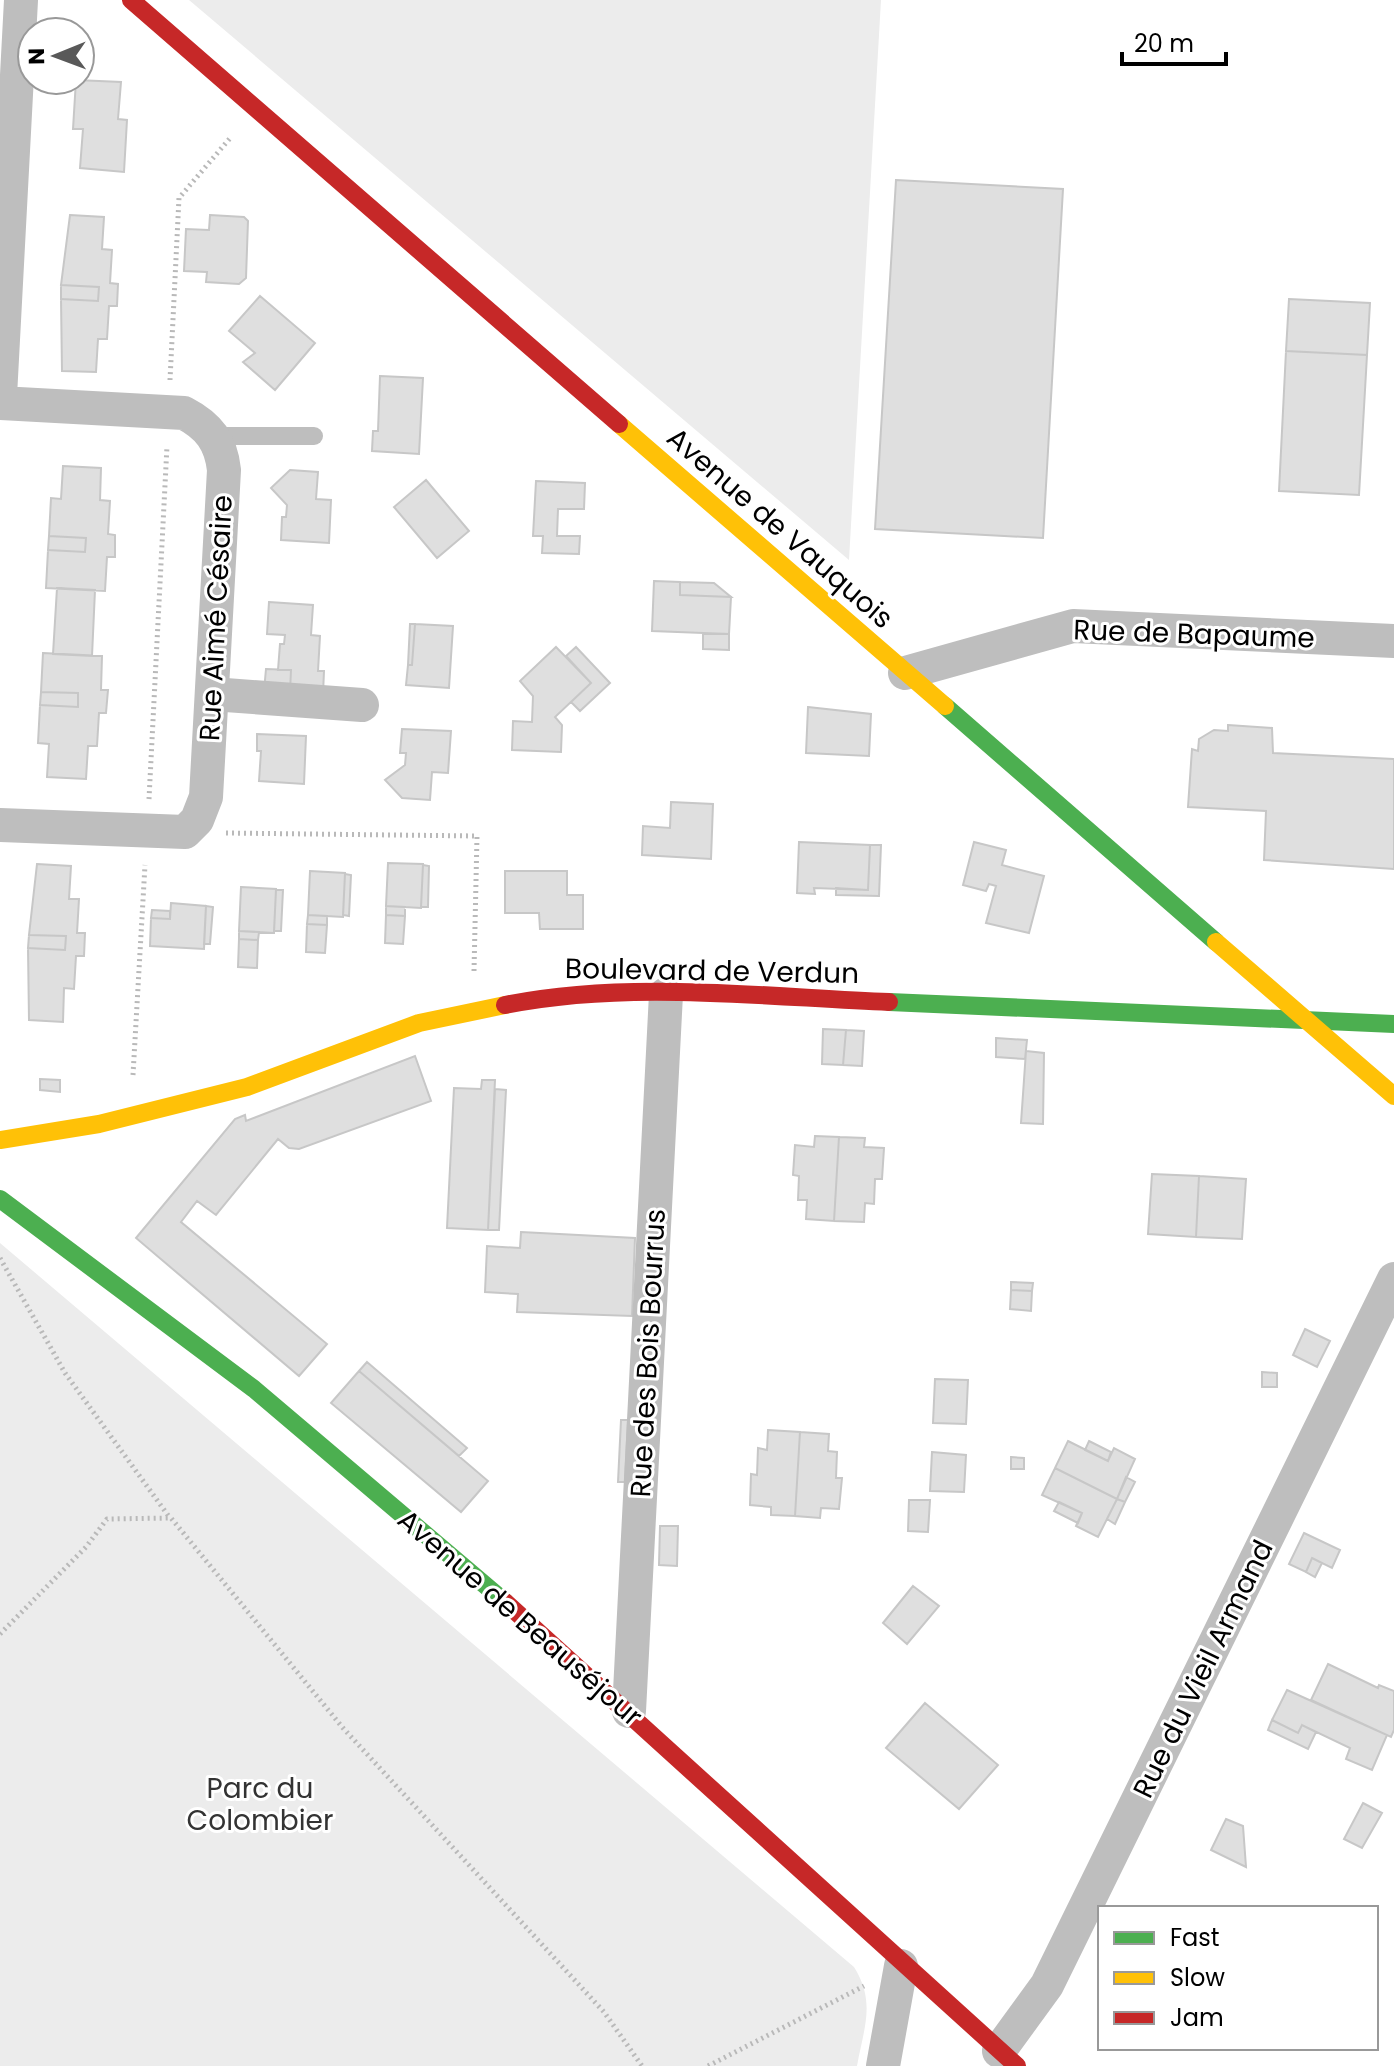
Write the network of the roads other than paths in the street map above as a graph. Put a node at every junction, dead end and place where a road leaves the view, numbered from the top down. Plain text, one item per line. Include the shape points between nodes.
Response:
1 (21, 0) edge
2 (131, 0) edge
3 (0, 396) edge
4 (0, 403) edge
5 (213, 436) junction
6 (314, 436) dead end
7 (1394, 641) edge
8 (905, 673) junction
9 (212, 694) junction
10 (362, 705) dead end
11 (0, 825) edge
12 (666, 994) junction
13 (1302, 1020) junction
14 (1394, 1024) edge
15 (1394, 1096) edge
16 (0, 1140) edge
17 (0, 1199) edge
18 (1394, 1279) edge
19 (629, 1711) junction
20 (901, 1966) junction
21 (1008, 2058) edge
22 (883, 2066) edge

1 - 3 street
2 - 8 street, Avenue de Vauquois
4 - 5 street via 184,413
5 - 6 lane
5 - 9 street, Rue Aimé Césaire via 224,470
7 - 8 street, Rue de Bapaume via 1073,626
8 - 13 street, Avenue de Vauquois
9 - 10 street
9 - 11 street, Rue Aimé Césaire via 206,797 197,820 185,832
12 - 13 street, Boulevard de Verdun
12 - 16 street, Boulevard de Verdun via 547,997 419,1023 247,1087 133,1116
12 - 19 street, Rue des Bois Bourrus
13 - 14 street, Boulevard de Verdun
13 - 15 street, Avenue de Vauquois
17 - 19 street, Avenue de Beauséjour via 286,1416
18 - 21 street, Rue du Vieil Armand
19 - 20 street, Avenue de Beauséjour
20 - 21 street, Avenue de Beauséjour
20 - 22 street

